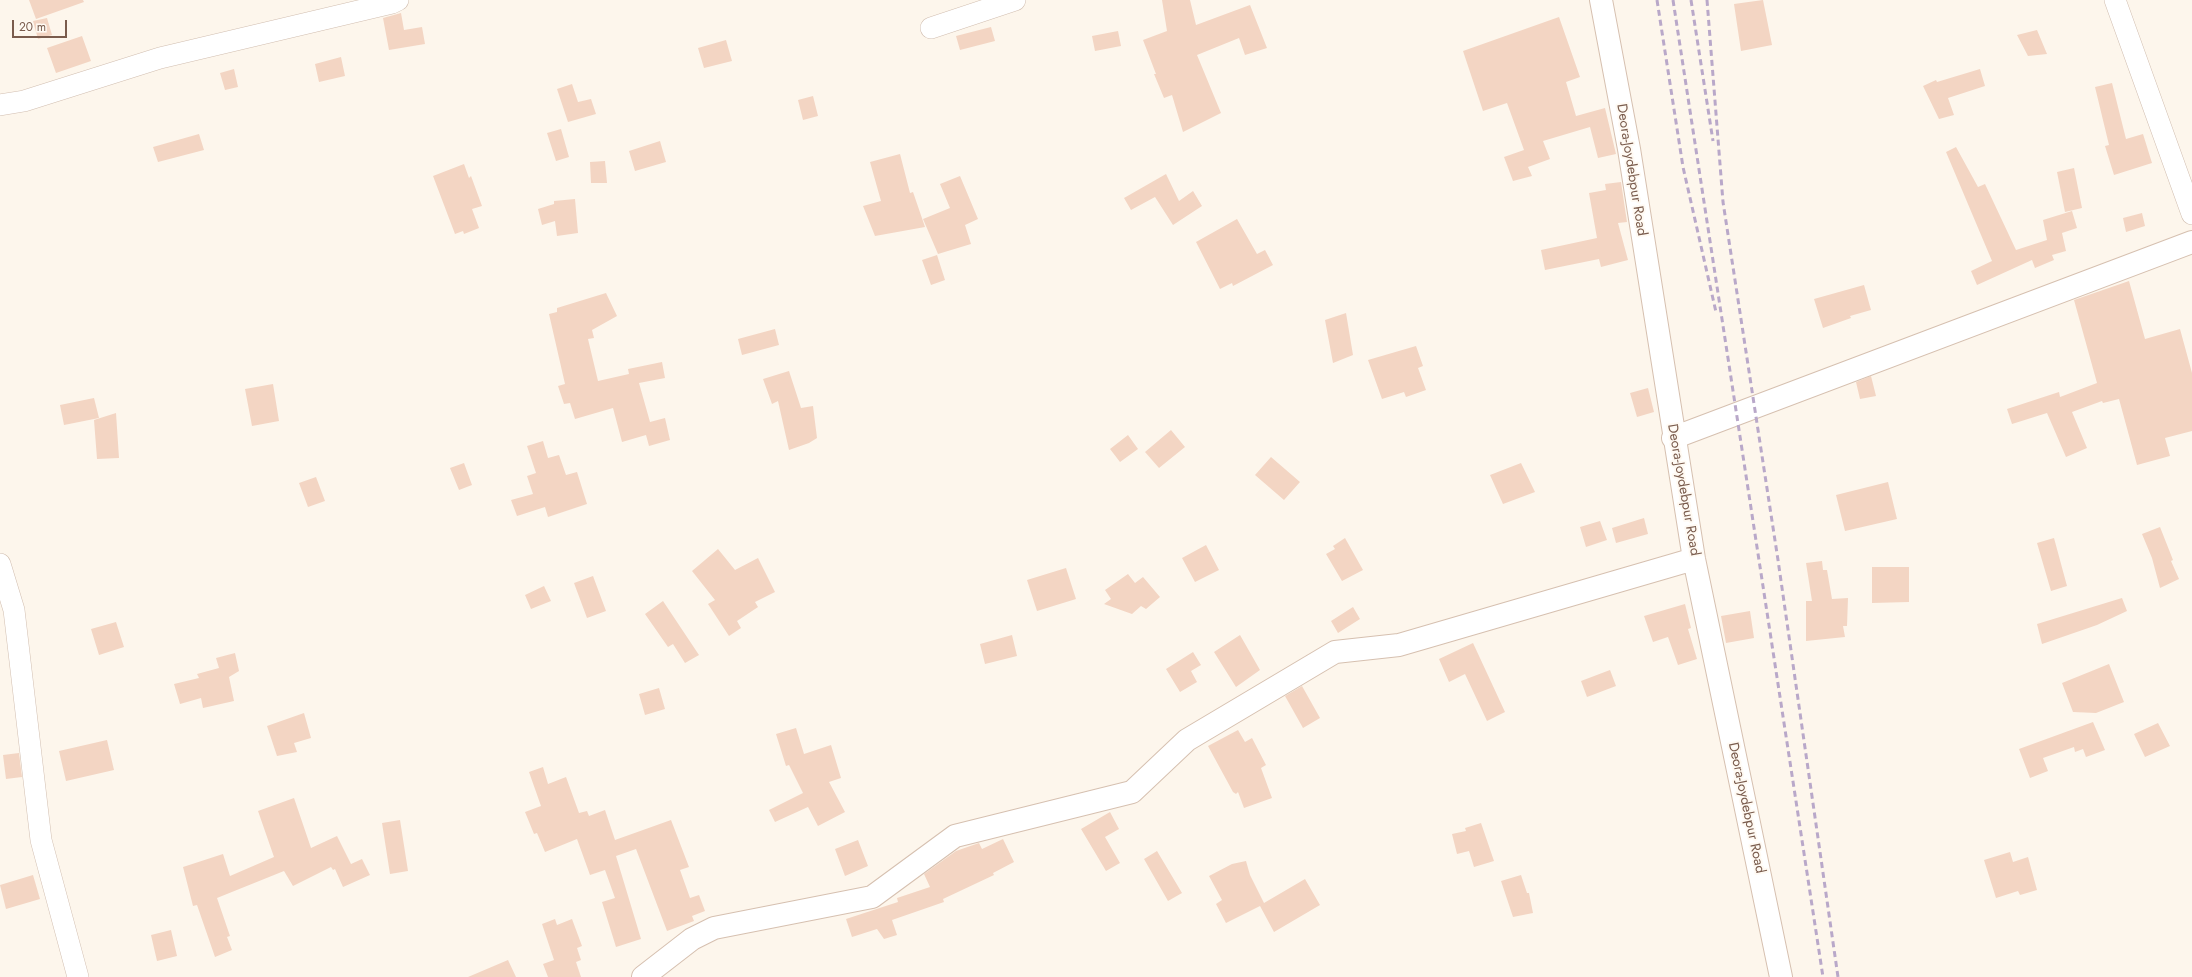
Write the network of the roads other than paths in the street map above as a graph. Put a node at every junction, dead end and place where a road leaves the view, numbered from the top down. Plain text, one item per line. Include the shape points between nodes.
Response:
1 (398, 0) edge
2 (1015, 0) edge
3 (1601, 0) edge
4 (2115, 0) edge
5 (931, 28) dead end
6 (0, 105) edge
7 (2192, 214) edge
8 (2192, 242) edge
9 (1673, 438) junction
10 (1694, 559) junction
11 (0, 564) edge
12 (78, 977) edge
13 (644, 977) edge
14 (1781, 977) edge

1 - 6 street via 160,58 24,101
2 - 5 street
3 - 9 street, Deora-Joydebpur Road via 1629,149
4 - 7 street
8 - 9 street
9 - 10 street, Deora-Joydebpur Road
10 - 13 street via 1399,645 1336,652 1187,740 1132,792 955,836 872,897 714,928 692,939
10 - 14 street, Deora-Joydebpur Road
11 - 12 street via 14,610 40,833

